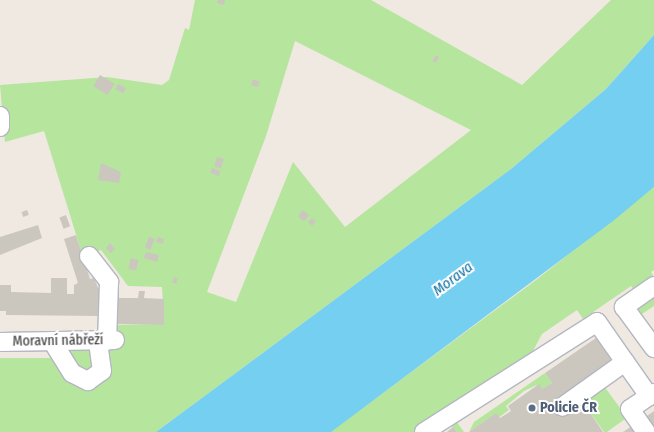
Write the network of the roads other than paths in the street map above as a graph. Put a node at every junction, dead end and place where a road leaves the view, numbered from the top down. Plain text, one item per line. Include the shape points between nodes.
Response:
1 (0, 116) edge
2 (0, 127) edge
3 (89, 256) dead end
4 (654, 286) edge
5 (624, 307) junction
6 (599, 324) junction
7 (52, 341) junction
8 (107, 341) junction
9 (0, 342) edge
10 (654, 348) edge
11 (626, 362) junction
12 (652, 394) edge
13 (562, 407) dead end
14 (424, 432) edge
15 (646, 432) edge

1 - 2 street
3 - 8 street via 109,282
4 - 5 street
5 - 6 street
5 - 10 street
6 - 11 street
6 - 14 street
7 - 8 street, Moravní nábřeží
7 - 8 street via 72,373 88,381 102,371
7 - 9 street, Moravní nábřeží
11 - 12 street
11 - 13 street
12 - 15 street via 630,409

